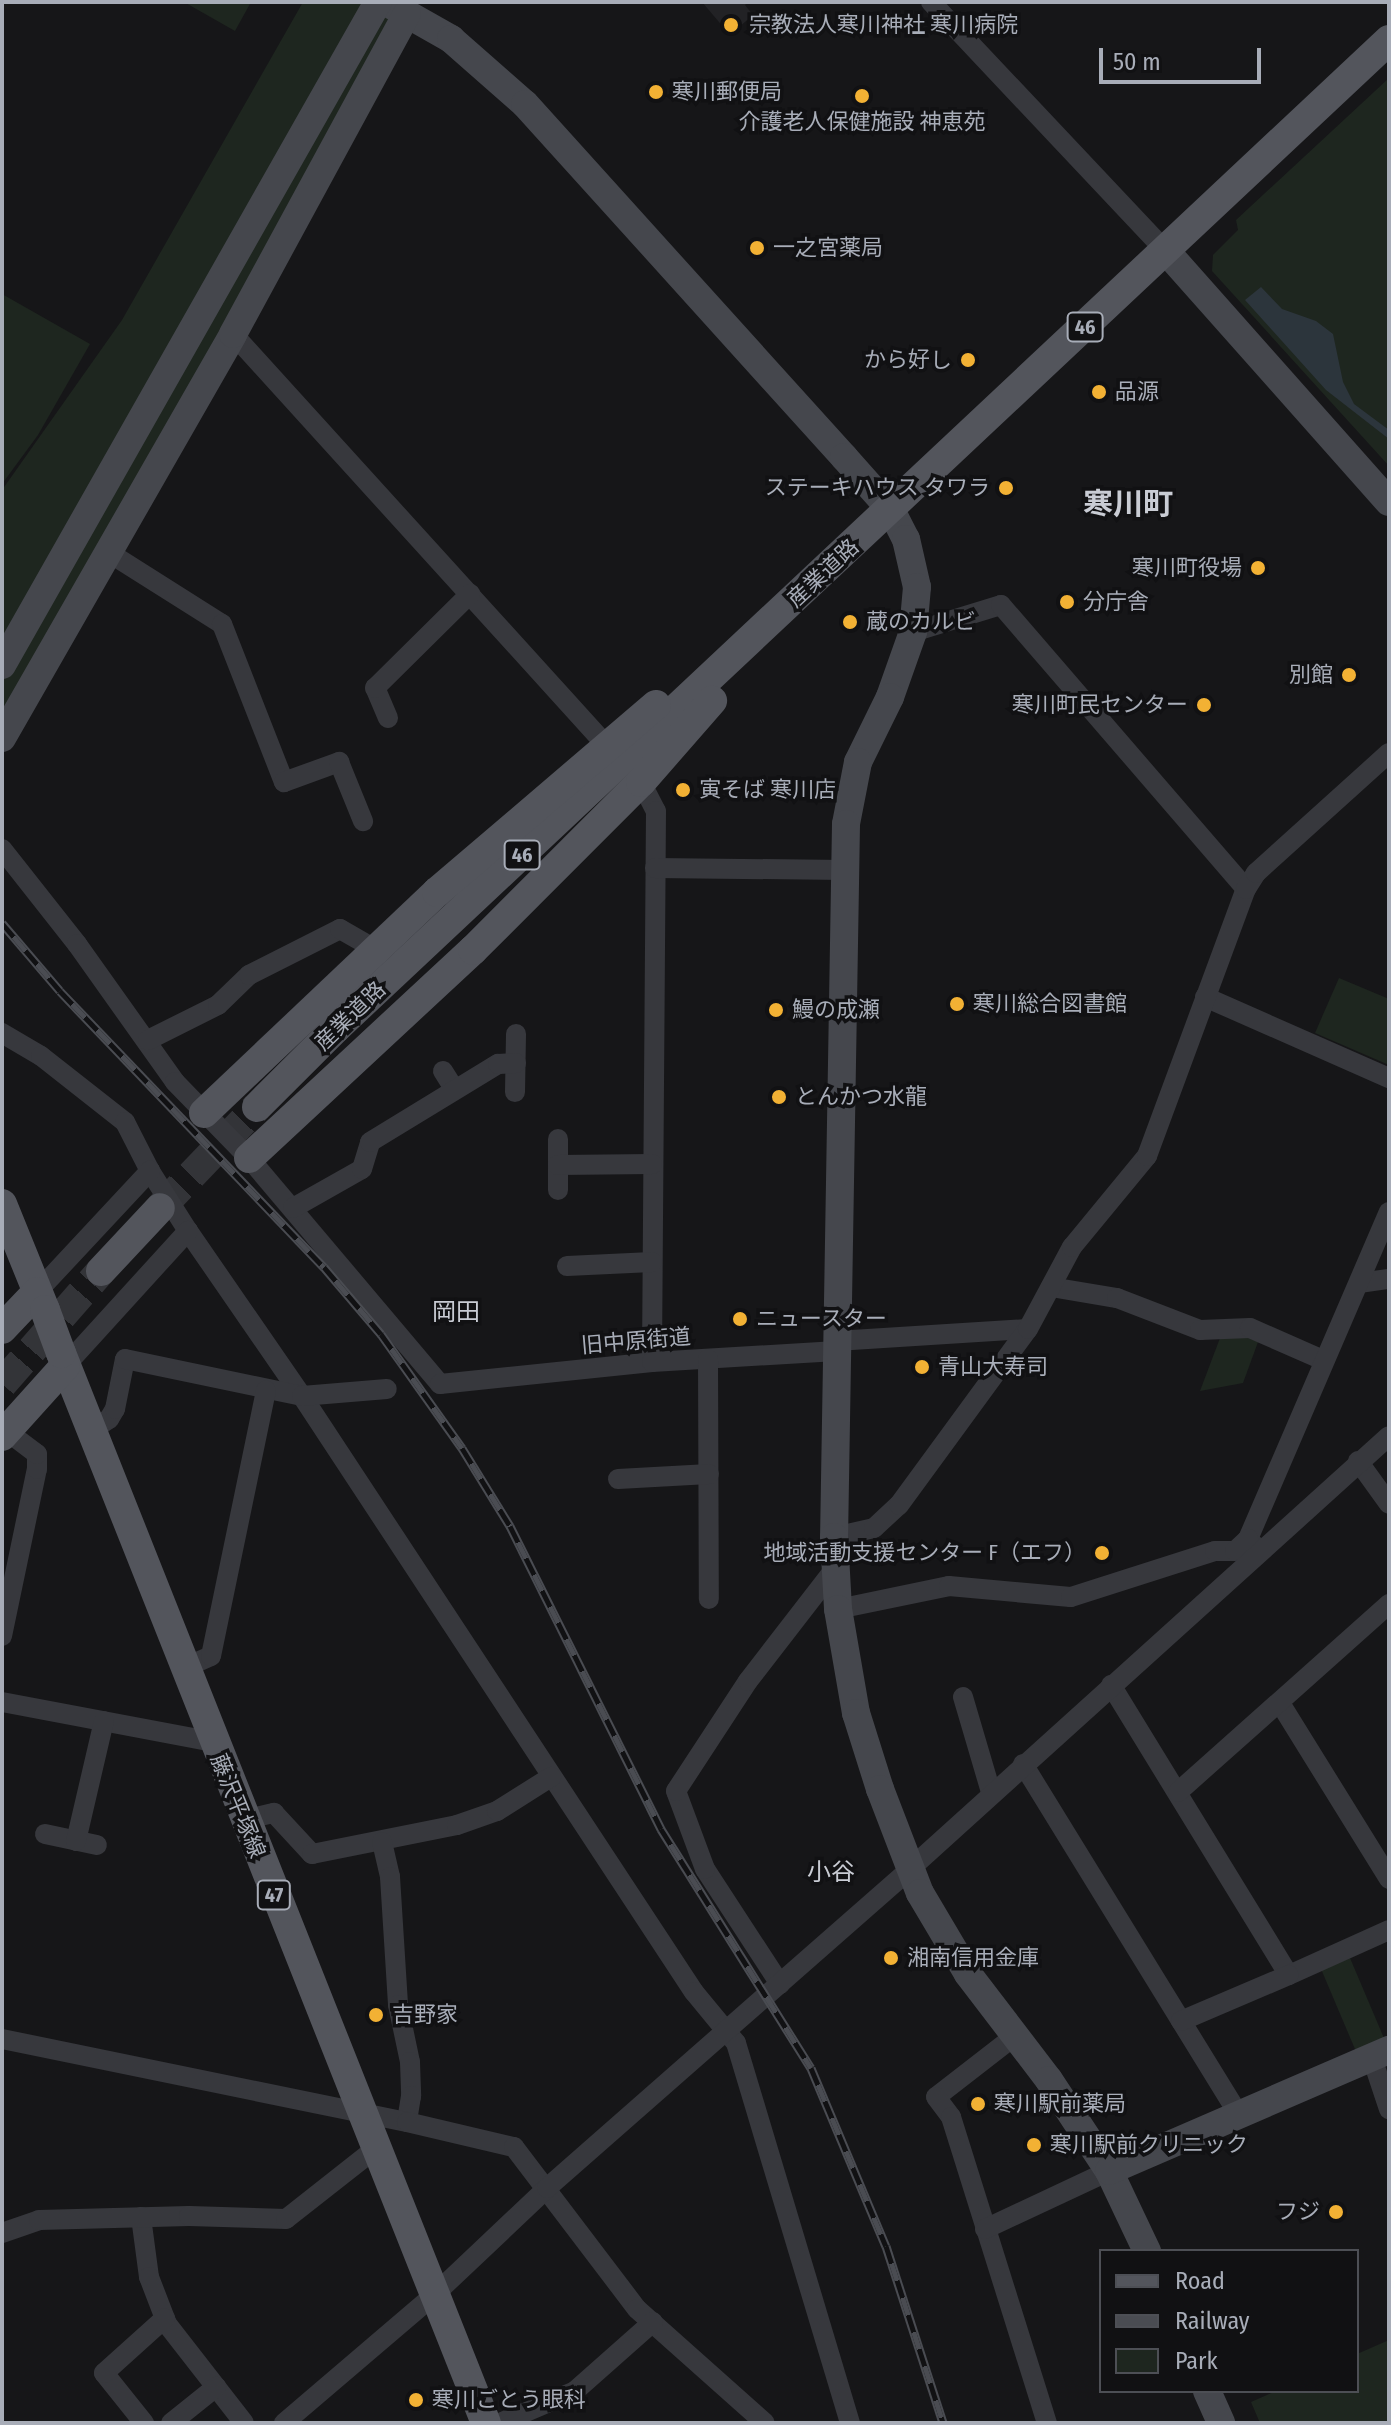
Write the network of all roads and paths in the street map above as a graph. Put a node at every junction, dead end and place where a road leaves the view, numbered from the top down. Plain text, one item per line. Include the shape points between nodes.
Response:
1 (378, 2) edge
2 (931, 2) edge
3 (402, 6) edge
4 (1389, 40) edge
5 (1165, 250) junction
6 (233, 334) junction
7 (1389, 502) edge
8 (891, 510) junction
9 (108, 552) junction
10 (470, 594) junction
11 (771, 623) junction
12 (913, 632) junction
13 (2, 665) edge
14 (708, 682) junction
15 (388, 718) dead end
16 (2, 738) edge
17 (607, 746) junction
18 (1389, 753) edge
19 (641, 782) junction
20 (363, 821) dead end
21 (2, 849) edge
22 (655, 868) junction
23 (845, 870) junction
24 (1246, 889) junction
25 (375, 949) junction
26 (1205, 997) junction
27 (2, 1033) edge
28 (516, 1034) dead end
29 (148, 1040) junction
30 (516, 1063) junction
31 (443, 1071) dead end
32 (1389, 1078) edge
33 (455, 1090) junction
34 (515, 1092) dead end
35 (257, 1107) tunnel mouth
36 (204, 1113) junction
37 (400, 1124) junction
38 (558, 1139) dead end
39 (411, 1143) dead end
40 (249, 1158) junction
41 (652, 1164) junction
42 (558, 1165) junction
43 (150, 1171) junction
44 (558, 1190) dead end
45 (2, 1204) edge
46 (160, 1208) tunnel mouth
47 (293, 1208) junction
48 (1389, 1212) edge
49 (188, 1231) junction
50 (652, 1262) junction
51 (567, 1266) dead end
52 (101, 1271) tunnel mouth
53 (1389, 1279) edge
54 (1359, 1283) junction
55 (1051, 1287) junction
56 (41, 1301) junction
57 (2, 1329) edge
58 (1028, 1329) junction
59 (836, 1346) junction
60 (63, 1359) junction
61 (708, 1359) junction
62 (1323, 1360) junction
63 (652, 1362) junction
64 (387, 1389) dead end
65 (266, 1391) junction
66 (302, 1396) junction
67 (91, 1431) junction
68 (4, 1433) edge
69 (1389, 1436) edge
70 (1358, 1461) junction
71 (709, 1474) junction
72 (618, 1479) dead end
73 (1389, 1504) edge
74 (834, 1537) junction
75 (1254, 1545) junction
76 (836, 1567) junction
77 (709, 1599) dead end
78 (1389, 1604) edge
79 (838, 1609) junction
80 (2, 1636) edge
81 (186, 1667) junction
82 (1111, 1685) junction
83 (963, 1697) dead end
84 (2, 1702) edge
85 (1280, 1703) junction
86 (104, 1721) junction
87 (213, 1742) junction
88 (1023, 1764) junction
89 (551, 1777) junction
90 (991, 1792) junction
91 (1178, 1792) junction
92 (243, 1820) junction
93 (45, 1834) dead end
94 (76, 1841) junction
95 (382, 1842) junction
96 (97, 1845) dead end
97 (911, 1868) junction
98 (1389, 1879) edge
99 (1389, 1930) edge
100 (1289, 1975) junction
101 (780, 1984) junction
102 (1181, 2021) junction
103 (726, 2031) junction
104 (1016, 2035) junction
105 (2, 2039) edge
106 (1380, 2054) edge
107 (1389, 2109) edge
108 (362, 2113) junction
109 (1238, 2114) junction
110 (407, 2122) junction
111 (375, 2149) junction
112 (1109, 2171) junction
113 (547, 2188) junction
114 (141, 2217) junction
115 (985, 2229) junction
116 (2, 2233) edge
117 (1146, 2249) edge
118 (434, 2295) junction
119 (165, 2318) junction
120 (653, 2322) junction
121 (216, 2387) junction
122 (1208, 2393) edge
123 (848, 2422) edge
124 (144, 2423) edge
125 (171, 2423) edge
126 (244, 2423) edge
127 (284, 2423) edge
128 (486, 2423) edge
129 (500, 2423) edge
130 (765, 2423) edge
131 (1047, 2423) edge
132 (1221, 2423) edge

1 - 13 street
2 - 5 street
3 - 6 street
3 - 8 street via 451,39 525,104
4 - 5 main road, 産業道路 / 46
5 - 7 street
5 - 8 main road, 産業道路 / 46
6 - 9 street
6 - 10 street
8 - 11 main road, 産業道路 / 46
8 - 12 street via 913,560
9 - 16 street
9 - 20 street via 222,624 284,782 339,762
10 - 15 street via 375,688
10 - 17 street
11 - 14 main road, 産業道路 / 46
11 - 19 main road
12 - 23 street via 890,697 858,762 846,824
12 - 24 street via 1001,605
14 - 17 main road via 674,691
14 - 35 main road, 産業道路 / 46
17 - 25 main road
18 - 24 street via 1267,862
19 - 22 street via 656,811
19 - 40 main road via 473,950
21 - 29 street
22 - 23 street
22 - 41 street
23 - 59 street
24 - 26 street
25 - 29 street via 340,929 249,975 218,1005
25 - 36 main road
26 - 32 street
26 - 55 street via 1147,1156 1072,1247
27 - 43 street via 63,1072 125,1122
28 - 30 street
29 - 36 street via 175,1082
30 - 33 street via 498,1064
30 - 34 street
31 - 33 street
33 - 37 street
36 - 40 street
37 - 39 street
37 - 47 street via 370,1142 362,1169
38 - 42 street
40 - 47 street
41 - 42 street
41 - 50 street
42 - 44 street
43 - 49 street
43 - 56 street
45 - 56 main road, 47
46 - 52 main road
47 - 63 street, 旧中原街道 via 440,1384
48 - 54 street
49 - 60 street
49 - 66 street
50 - 51 street
50 - 63 street
53 - 54 street
54 - 62 street
55 - 58 street
55 - 62 street via 1117,1298 1200,1330 1250,1328
56 - 57 main road
56 - 60 main road, 47, bridge
58 - 59 street, 旧中原街道
58 - 74 street via 899,1505 874,1528
59 - 61 street, 旧中原街道
59 - 74 street
60 - 67 main road, 藤沢平塚線 / 47
60 - 68 main road
61 - 63 street, 旧中原街道
61 - 71 street
62 - 75 street
64 - 66 street
65 - 66 street
65 - 67 street via 125,1359 115,1409
65 - 81 street via 211,1656
66 - 89 street
67 - 81 main road, 藤沢平塚線 / 47
68 - 80 street via 37,1454 37,1469
69 - 70 street
70 - 73 street
70 - 75 street
71 - 72 street
71 - 77 street
74 - 76 street
75 - 79 street via 1215,1551 1071,1597 949,1586
75 - 82 street
76 - 79 street
76 - 101 street via 748,1681 676,1791 705,1869
78 - 85 street
79 - 97 street via 856,1713
81 - 87 main road, 藤沢平塚線 / 47
82 - 88 street
82 - 91 street
83 - 90 street
84 - 86 street
85 - 91 street
85 - 98 street
86 - 87 street
86 - 94 street
87 - 92 main road, 藤沢平塚線 / 47
88 - 90 street
88 - 102 street
89 - 95 street via 497,1811
89 - 103 street via 694,1992
90 - 97 street
91 - 100 street
92 - 95 street via 274,1813 312,1854
92 - 108 main road, 藤沢平塚線 / 47
93 - 94 street
94 - 96 street
95 - 110 street via 390,1877 398,2005 410,2062
97 - 101 street
97 - 104 street via 968,1974
99 - 100 street
100 - 102 street
101 - 103 street
102 - 109 street
103 - 113 street
103 - 123 street via 743,2059
104 - 112 street
104 - 115 street via 936,2097 951,2117
105 - 108 street
106 - 107 street
106 - 109 street
108 - 110 street
108 - 111 main road, 藤沢平塚線 / 47
109 - 112 street
110 - 113 street via 514,2147
111 - 114 street via 286,2219
111 - 118 main road, 藤沢平塚線 / 47
112 - 115 street
112 - 117 street
113 - 118 street
113 - 120 street via 637,2309
114 - 116 street via 39,2220
114 - 119 street via 149,2277
115 - 131 street
118 - 127 street
118 - 128 main road, 藤沢平塚線 / 47
119 - 121 street
119 - 124 street via 104,2373
120 - 129 street via 575,2391
120 - 130 street
121 - 125 street
121 - 126 street
122 - 132 street

